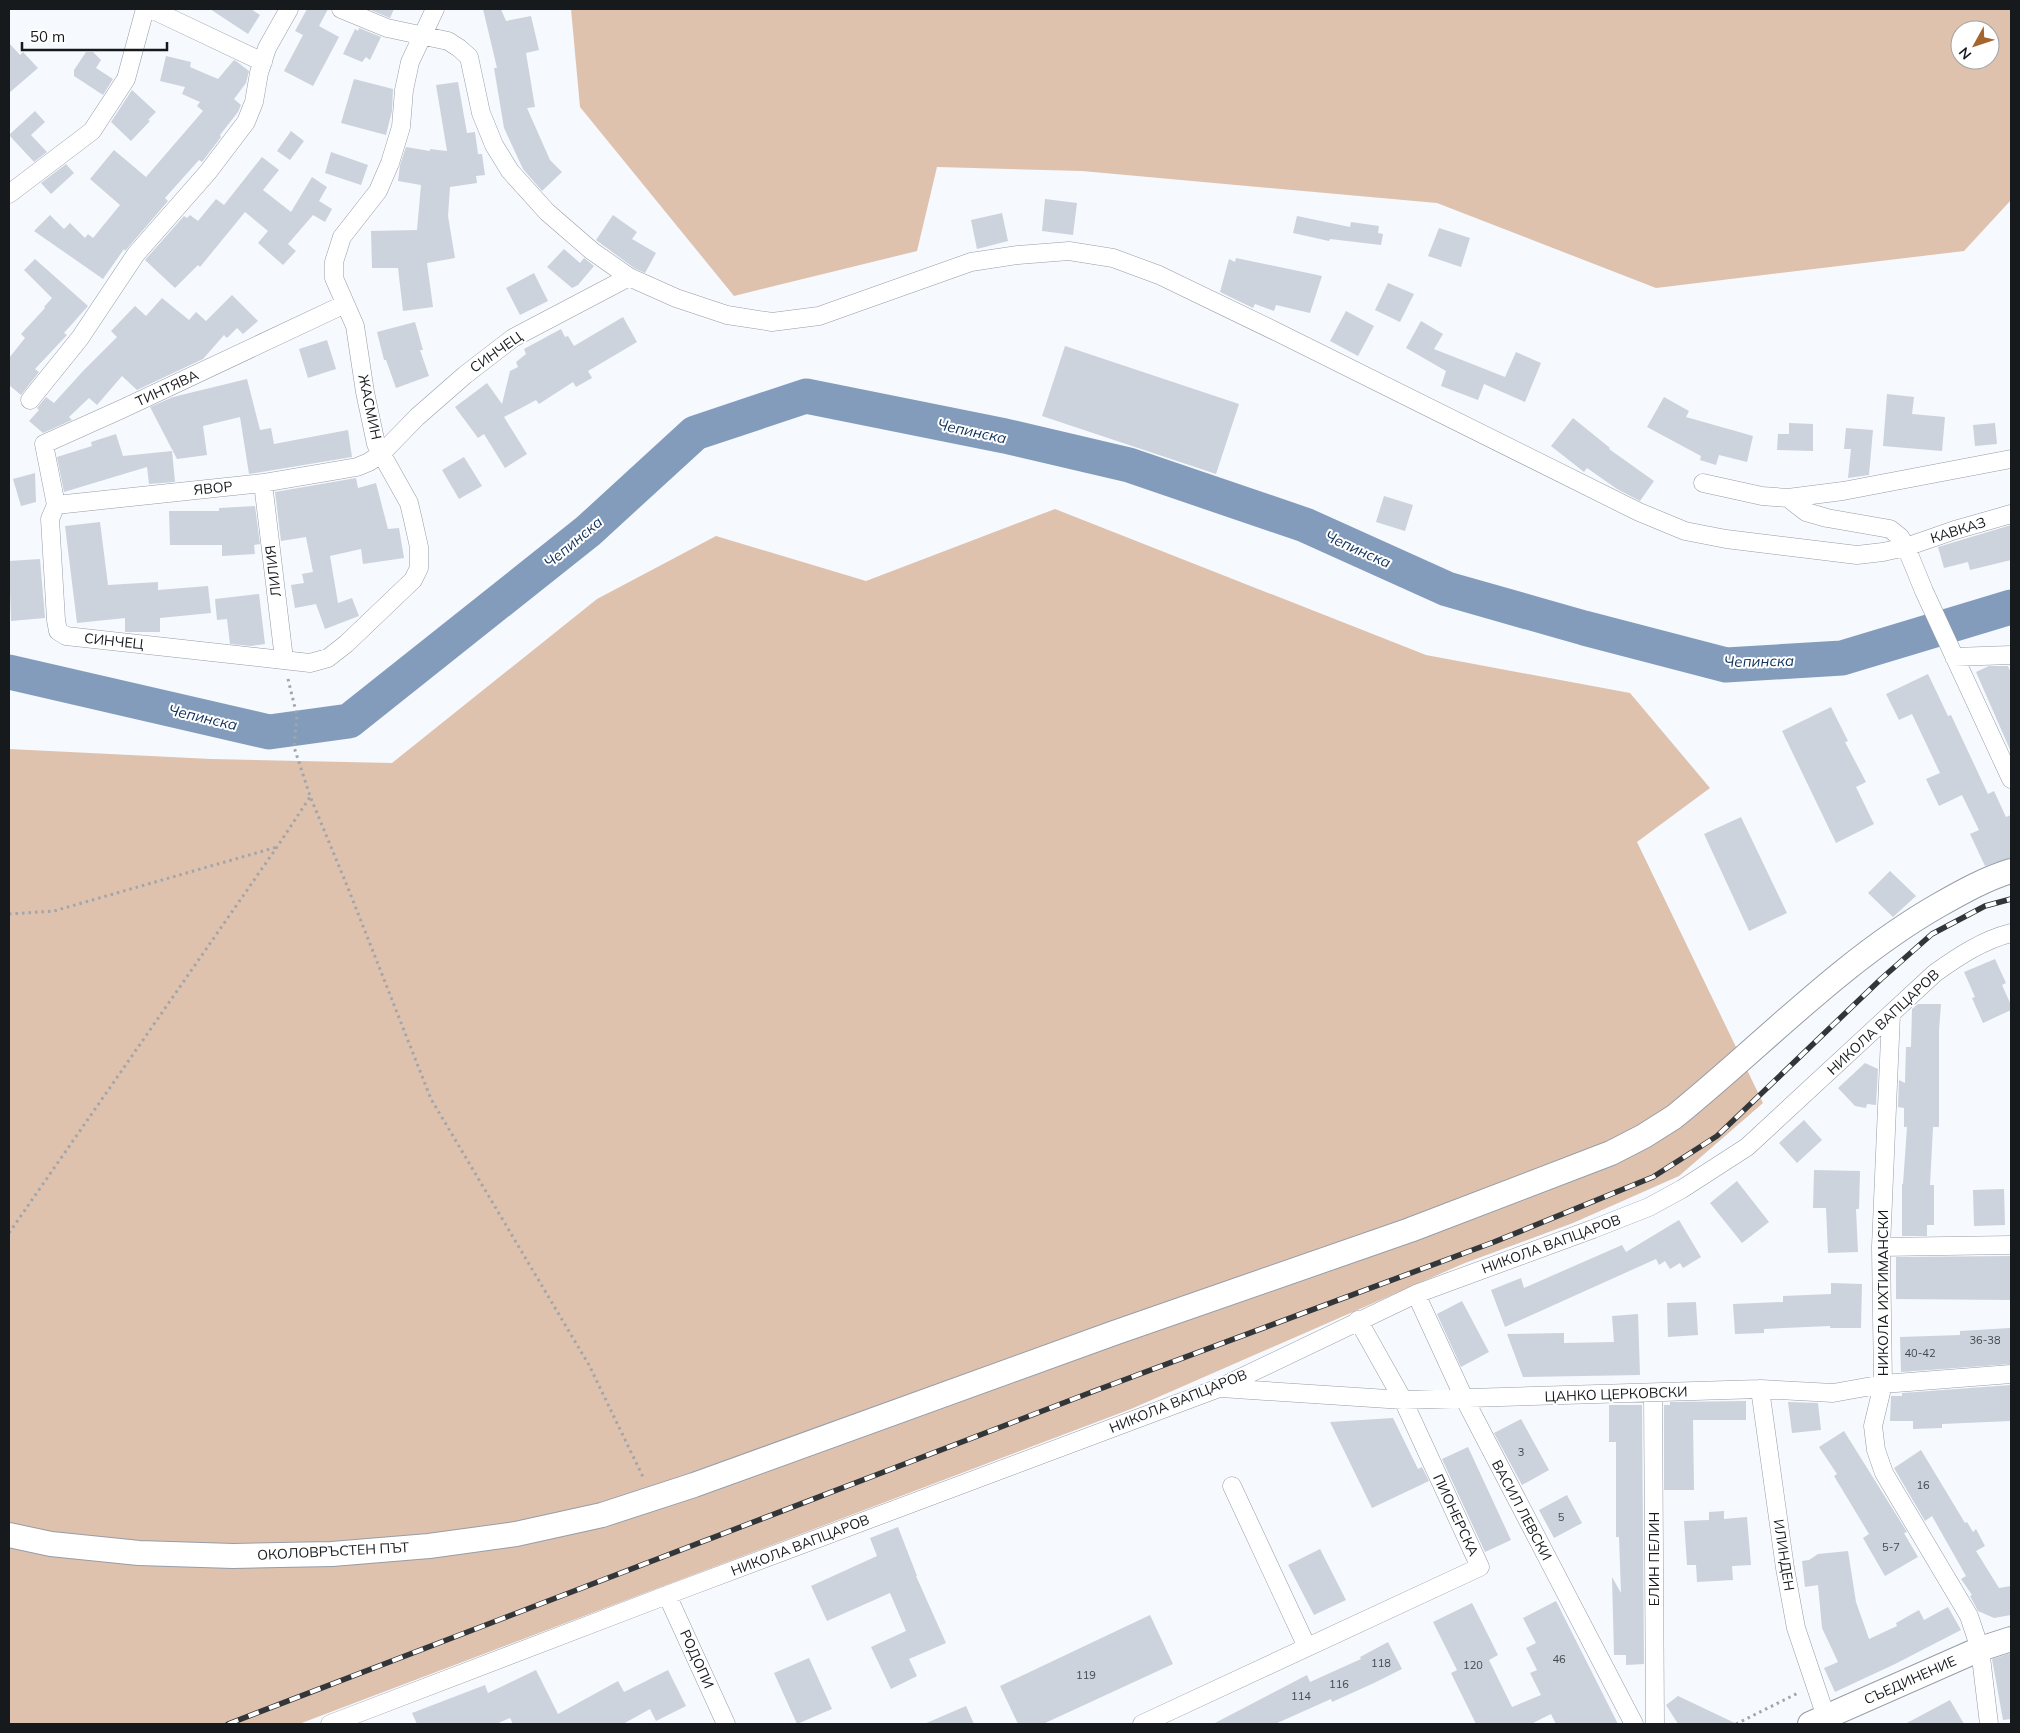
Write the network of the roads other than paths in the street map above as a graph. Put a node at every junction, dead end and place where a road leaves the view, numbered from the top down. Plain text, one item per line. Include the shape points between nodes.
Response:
1 (146, 9) edge
2 (151, 9) edge
3 (289, 9) edge
4 (341, 9) edge
5 (435, 9) edge
6 (424, 36) junction
7 (263, 62) junction
8 (9, 194) edge
9 (630, 277) junction
10 (345, 304) junction
11 (30, 400) dead end
12 (381, 454) junction
13 (2011, 459) edge
14 (263, 483) junction
15 (1704, 483) dead end
16 (1788, 498) junction
17 (53, 512) junction
18 (2011, 514) edge
19 (1906, 547) junction
20 (1953, 654) junction
21 (2011, 655) edge
22 (284, 659) junction
23 (2011, 779) edge
24 (2011, 871) edge
25 (2011, 933) edge
26 (1891, 1014) junction
27 (2011, 1245) edge
28 (1881, 1247) junction
29 (1416, 1294) junction
30 (1358, 1320) junction
31 (2011, 1374) edge
32 (1883, 1384) junction
33 (1219, 1388) junction
34 (1760, 1389) junction
35 (1653, 1393) junction
36 (1464, 1398) junction
37 (1404, 1400) junction
38 (1232, 1486) dead end
39 (9, 1535) edge
40 (667, 1594) junction
41 (2011, 1639) edge
42 (1308, 1647) junction
43 (1980, 1649) junction
44 (1818, 1720) edge
45 (330, 1724) edge
46 (726, 1724) edge
47 (1142, 1724) edge
48 (1634, 1724) edge
49 (1655, 1724) edge
50 (1989, 1724) edge

1 - 8 street via 126,79 92,131
2 - 7 street
3 - 7 street via 267,48
4 - 6 street, КАВКАЗ via 387,28
5 - 6 street
6 - 9 street, КАВКАЗ via 448,41 469,57 481,113 494,145 510,171 547,212 592,251
6 - 10 street, ЖАСМИН via 410,62 401,126 390,163 378,191 342,237 334,262 334,278
7 - 11 street via 246,122 208,172 136,254 80,338
9 - 12 street, СИНЧЕЦ via 513,338 464,375
9 - 19 street, КАВКАЗ via 676,298 727,315 772,322 819,316 971,262 1069,251 1113,258 1159,275 1639,512 1685,531 1857,554
10 - 12 street, ЖАСМИН via 355,326 376,444
10 - 17 street, ТИНТЯВА via 44,444
12 - 14 street, ЯВОР via 357,467
12 - 22 street, ЖАСМИН via 409,503 419,547 419,568 412,580 328,658 310,663
13 - 16 street via 1843,491
14 - 17 street, ЯВОР
14 - 22 street, ЛИЛИЯ
15 - 16 street via 1762,496
16 - 19 street via 1806,512 1890,529
17 - 22 street, СИНЧЕЦ via 58,631 66,636
18 - 19 street, КАВКАЗ
19 - 20 street
20 - 21 street
20 - 23 street
24 - 39 street, ОКОЛОВРЪСТЕН ПЪТ via 1956,895 1906,924 1850,965 1674,1117 1611,1153 1410,1230 602,1515 516,1534 429,1546 332,1554 233,1556 139,1553 51,1544
25 - 26 street, НИКОЛА ВАПЦАРОВ via 1961,954
26 - 28 street, НИКОЛА ИХТИМАНСКИ
26 - 29 street, НИКОЛА ВАПЦАРОВ via 1747,1147 1682,1188 1649,1207 1593,1230
27 - 28 street
28 - 32 street, НИКОЛА ИХТИМАНСКИ
29 - 30 street, НИКОЛА ВАПЦАРОВ
29 - 36 street, ВАСИЛ ЛЕВСКИ
30 - 33 street, НИКОЛА ВАПЦАРОВ
30 - 37 street, ПИОНЕРСКА
31 - 32 street, ЦАНКО ЦЕРКОВСКИ
32 - 34 street, ЦАНКО ЦЕРКОВСКИ via 1833,1393
32 - 43 street, НИКОЛА ИХТИМАНСКИ via 1873,1426 1876,1450 1884,1473 1969,1616
33 - 37 street, ЦАНКО ЦЕРКОВСКИ
33 - 40 street, НИКОЛА ВАПЦАРОВ
34 - 35 street, ЦАНКО ЦЕРКОВСКИ
34 - 44 street, ИЛИНДЕН via 1785,1568 1794,1619 1814,1685
35 - 36 street, ЦАНКО ЦЕРКОВСКИ
35 - 49 street, ЕЛИН ПЕЛИН
36 - 37 street, ЦАНКО ЦЕРКОВСКИ
36 - 48 street, ВАСИЛ ЛЕВСКИ
37 - 42 street, ПИОНЕРСКА via 1480,1567
38 - 42 street
40 - 45 street, НИКОЛА ВАПЦАРОВ
40 - 46 street, РОДОПИ
41 - 43 street, СЪЕДИНЕНИЕ
42 - 47 street, ПИОНЕРСКА
43 - 44 street, СЪЕДИНЕНИЕ
43 - 50 street, НИКОЛА ИХТИМАНСКИ

